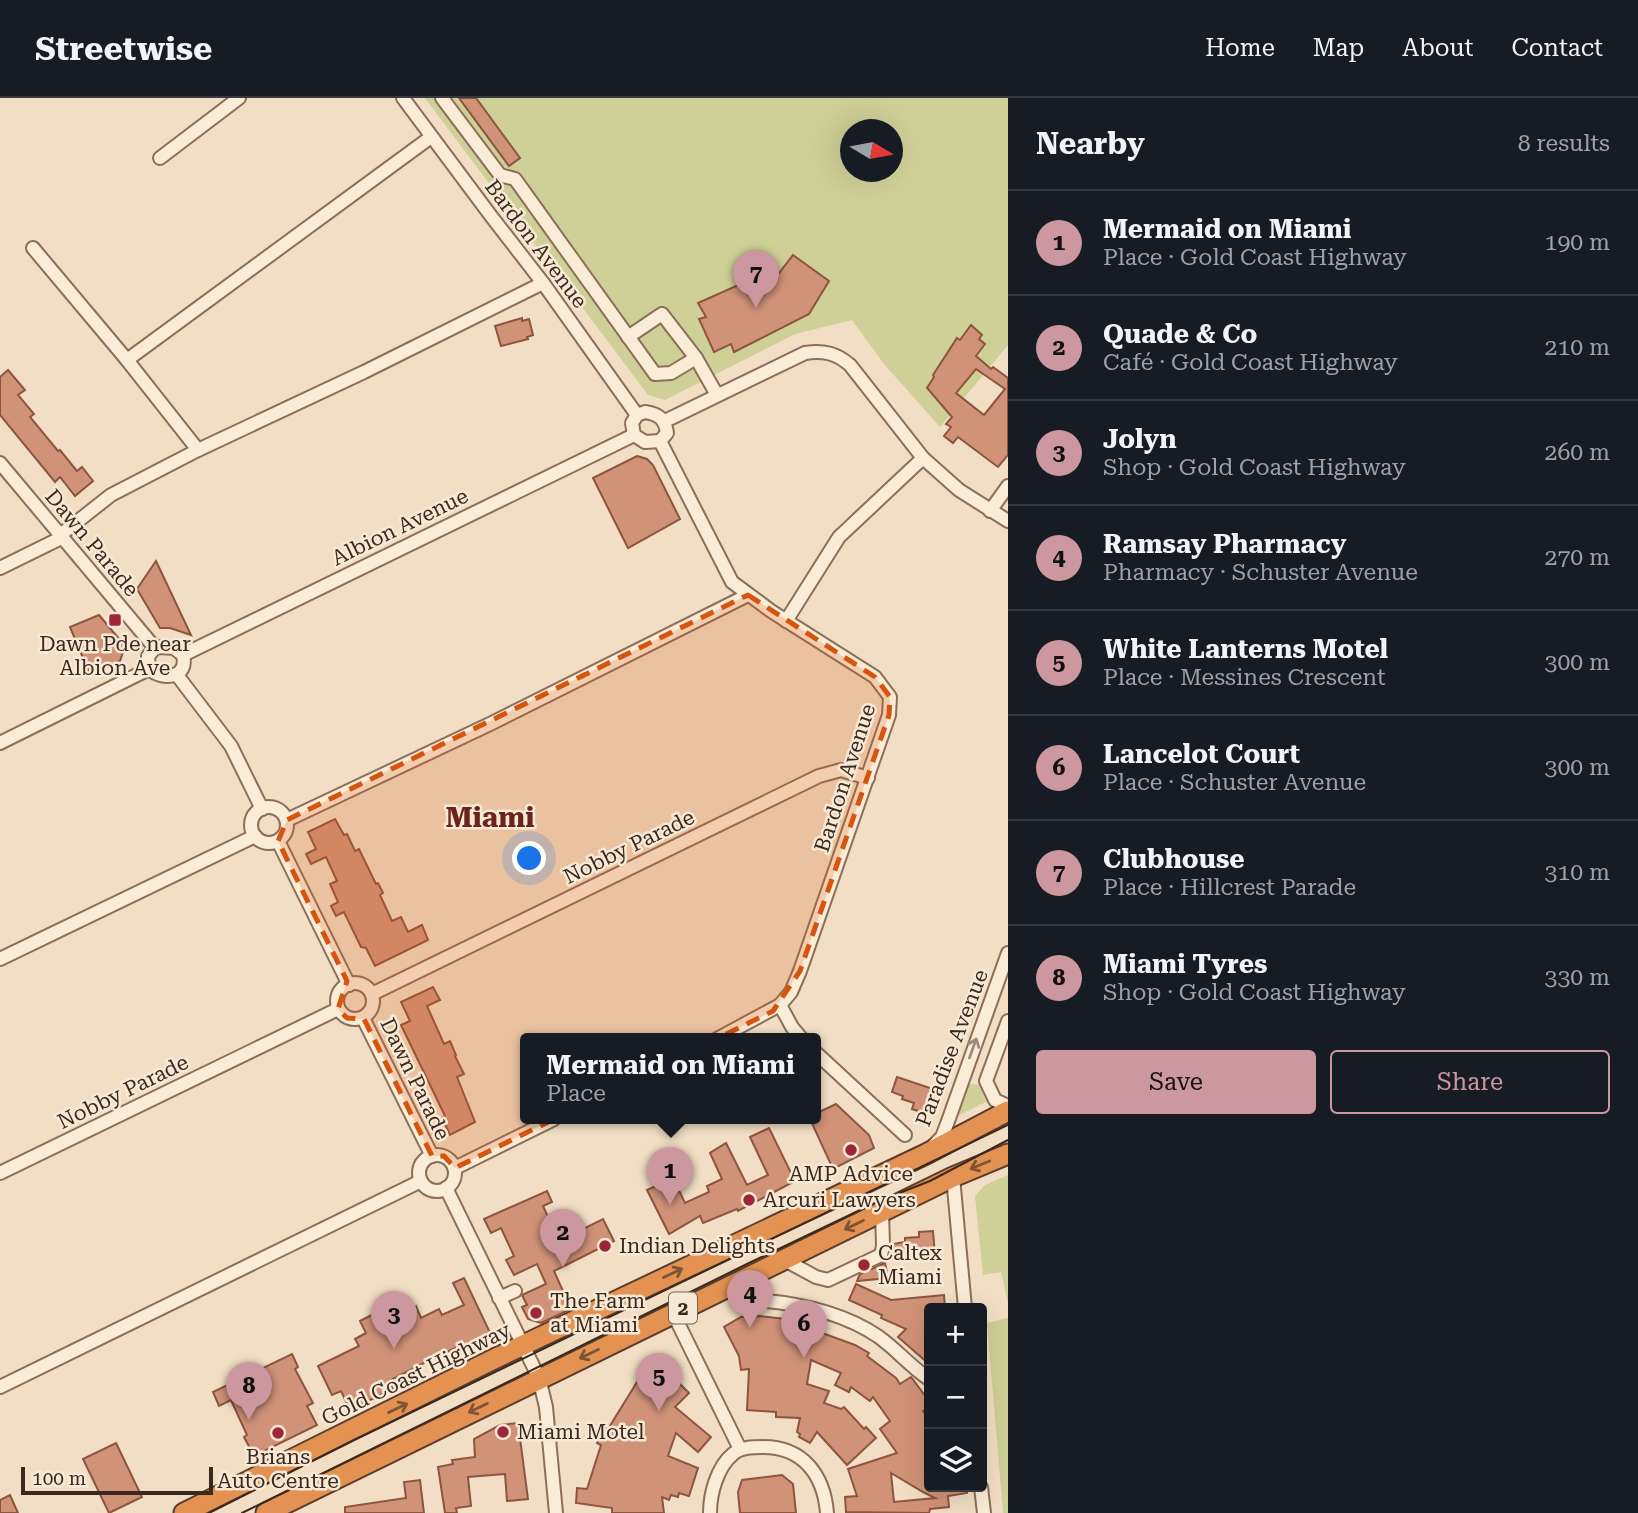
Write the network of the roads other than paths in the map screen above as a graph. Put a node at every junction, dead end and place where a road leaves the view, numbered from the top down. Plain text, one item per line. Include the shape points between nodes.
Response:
1 (239, 98) edge
2 (403, 98) edge
3 (442, 98) edge
4 (431, 137) junction
5 (160, 158) dead end
6 (33, 248) dead end
7 (543, 283) junction
8 (628, 337) junction
9 (696, 358) junction
10 (127, 360) junction
11 (717, 395) junction
12 (637, 415) junction
13 (665, 421) junction
14 (634, 435) junction
15 (660, 441) junction
16 (198, 450) junction
17 (923, 458) junction
18 (0, 463) edge
19 (1008, 486) edge
20 (990, 511) junction
21 (1008, 521) edge
22 (60, 537) junction
23 (0, 568) edge
24 (748, 595) junction
25 (786, 621) junction
26 (155, 648) junction
27 (183, 656) junction
28 (149, 669) junction
29 (177, 675) junction
30 (0, 743) edge
31 (868, 778) junction
32 (262, 809) junction
33 (287, 820) junction
34 (255, 836) junction
35 (278, 841) junction
36 (1008, 953) edge
37 (0, 959) edge
38 (349, 985) junction
39 (372, 994) junction
40 (780, 1005) junction
41 (338, 1009) junction
42 (363, 1018) junction
43 (1008, 1021) edge
44 (729, 1033) edge
45 (797, 1033) edge
46 (821, 1058) edge
47 (964, 1074) junction
48 (986, 1081) junction
49 (1008, 1109) edge
50 (544, 1124) edge
51 (905, 1135) dead end
52 (926, 1154) junction
53 (1008, 1154) edge
54 (432, 1156) junction
55 (455, 1168) junction
56 (0, 1173) edge
57 (953, 1177) junction
58 (421, 1181) junction
59 (446, 1188) junction
60 (881, 1212) junction
61 (783, 1259) junction
62 (514, 1291) dead end
63 (499, 1298) junction
64 (755, 1300) dead end
65 (965, 1303) edge
66 (673, 1313) junction
67 (524, 1346) junction
68 (924, 1375) edge
69 (539, 1378) junction
70 (0, 1387) edge
71 (740, 1449) junction
72 (981, 1492) edge
73 (184, 1513) edge
74 (266, 1513) edge
75 (556, 1513) edge
76 (710, 1513) edge
77 (827, 1513) edge
78 (984, 1513) edge

1 - 5 street
2 - 4 street, Bardon Avenue
3 - 8 street via 500,175 516,179
4 - 7 street, Bardon Avenue
4 - 10 street
6 - 10 street
7 - 12 street, Bardon Avenue
7 - 16 street
8 - 9 street via 655,374 671,373
8 - 9 street via 662,314
9 - 11 street
10 - 16 street
11 - 13 street
11 - 17 street via 805,353 830,353 850,365
12 - 13 street via 650,413
12 - 14 street via 632,423
13 - 15 street via 667,433
14 - 15 street via 645,442
14 - 27 street, Albion Avenue
15 - 24 street, Bardon Avenue via 732,582
16 - 22 street via 111,495
17 - 20 street
17 - 25 street via 839,537
18 - 22 street, Dawn Parade
19 - 20 street
20 - 21 street
22 - 23 street
22 - 26 street, Dawn Parade
24 - 25 street, Bardon Avenue
24 - 33 street
25 - 31 street, Bardon Avenue via 875,677 890,696 889,715
26 - 27 street via 174,648
26 - 28 street via 148,656
27 - 29 street
28 - 29 street via 166,677
28 - 30 street
29 - 32 street via 231,746
31 - 39 street, Nobby Parade via 841,770 819,776
31 - 40 street, Bardon Avenue via 800,971
32 - 33 street via 276,808
32 - 34 street via 253,819
33 - 35 street via 285,835
34 - 35 street via 268,844
34 - 37 street
35 - 38 street
47 -> 36 street, Paradise Avenue
38 - 39 street via 362,985
38 - 41 street via 339,995
39 - 42 street via 371,1010
40 - 44 street
40 - 45 street
41 - 42 street via 347,1018
41 - 56 street, Nobby Parade
42 - 54 street, Dawn Parade
43 - 48 street, Paradise Avenue
46 - 51 street
47 - 48 street
47 - 52 street, Paradise Avenue via 942,1137
48 - 49 street, Paradise Avenue via 995,1100
49 - 52 highway, Gold Coast Highway / 2
50 - 55 street
67 -> 52 highway, Gold Coast Highway / 2
53 -> 57 highway, 2
54 - 55 street via 444,1156
54 - 58 street via 421,1167
55 - 59 street via 453,1182
57 - 60 highway, 2
57 - 65 street
58 - 59 street via 429,1189
58 - 70 street
59 - 63 street
60 -> 61 highway, 2
60 - 61 street via 881,1255 828,1280
61 - 66 highway, 2
62 - 63 street
63 - 67 street
64 - 68 street via 793,1304 853,1323 877,1336
66 -> 69 highway, 2
66 - 71 street
67 - 69 street
73 -> 67 highway, Gold Coast Highway / 2
69 -> 74 highway, 2
69 - 75 street
71 - 76 street via 730,1456 713,1487
71 - 77 street via 769,1447 804,1461 821,1482
72 - 78 street

